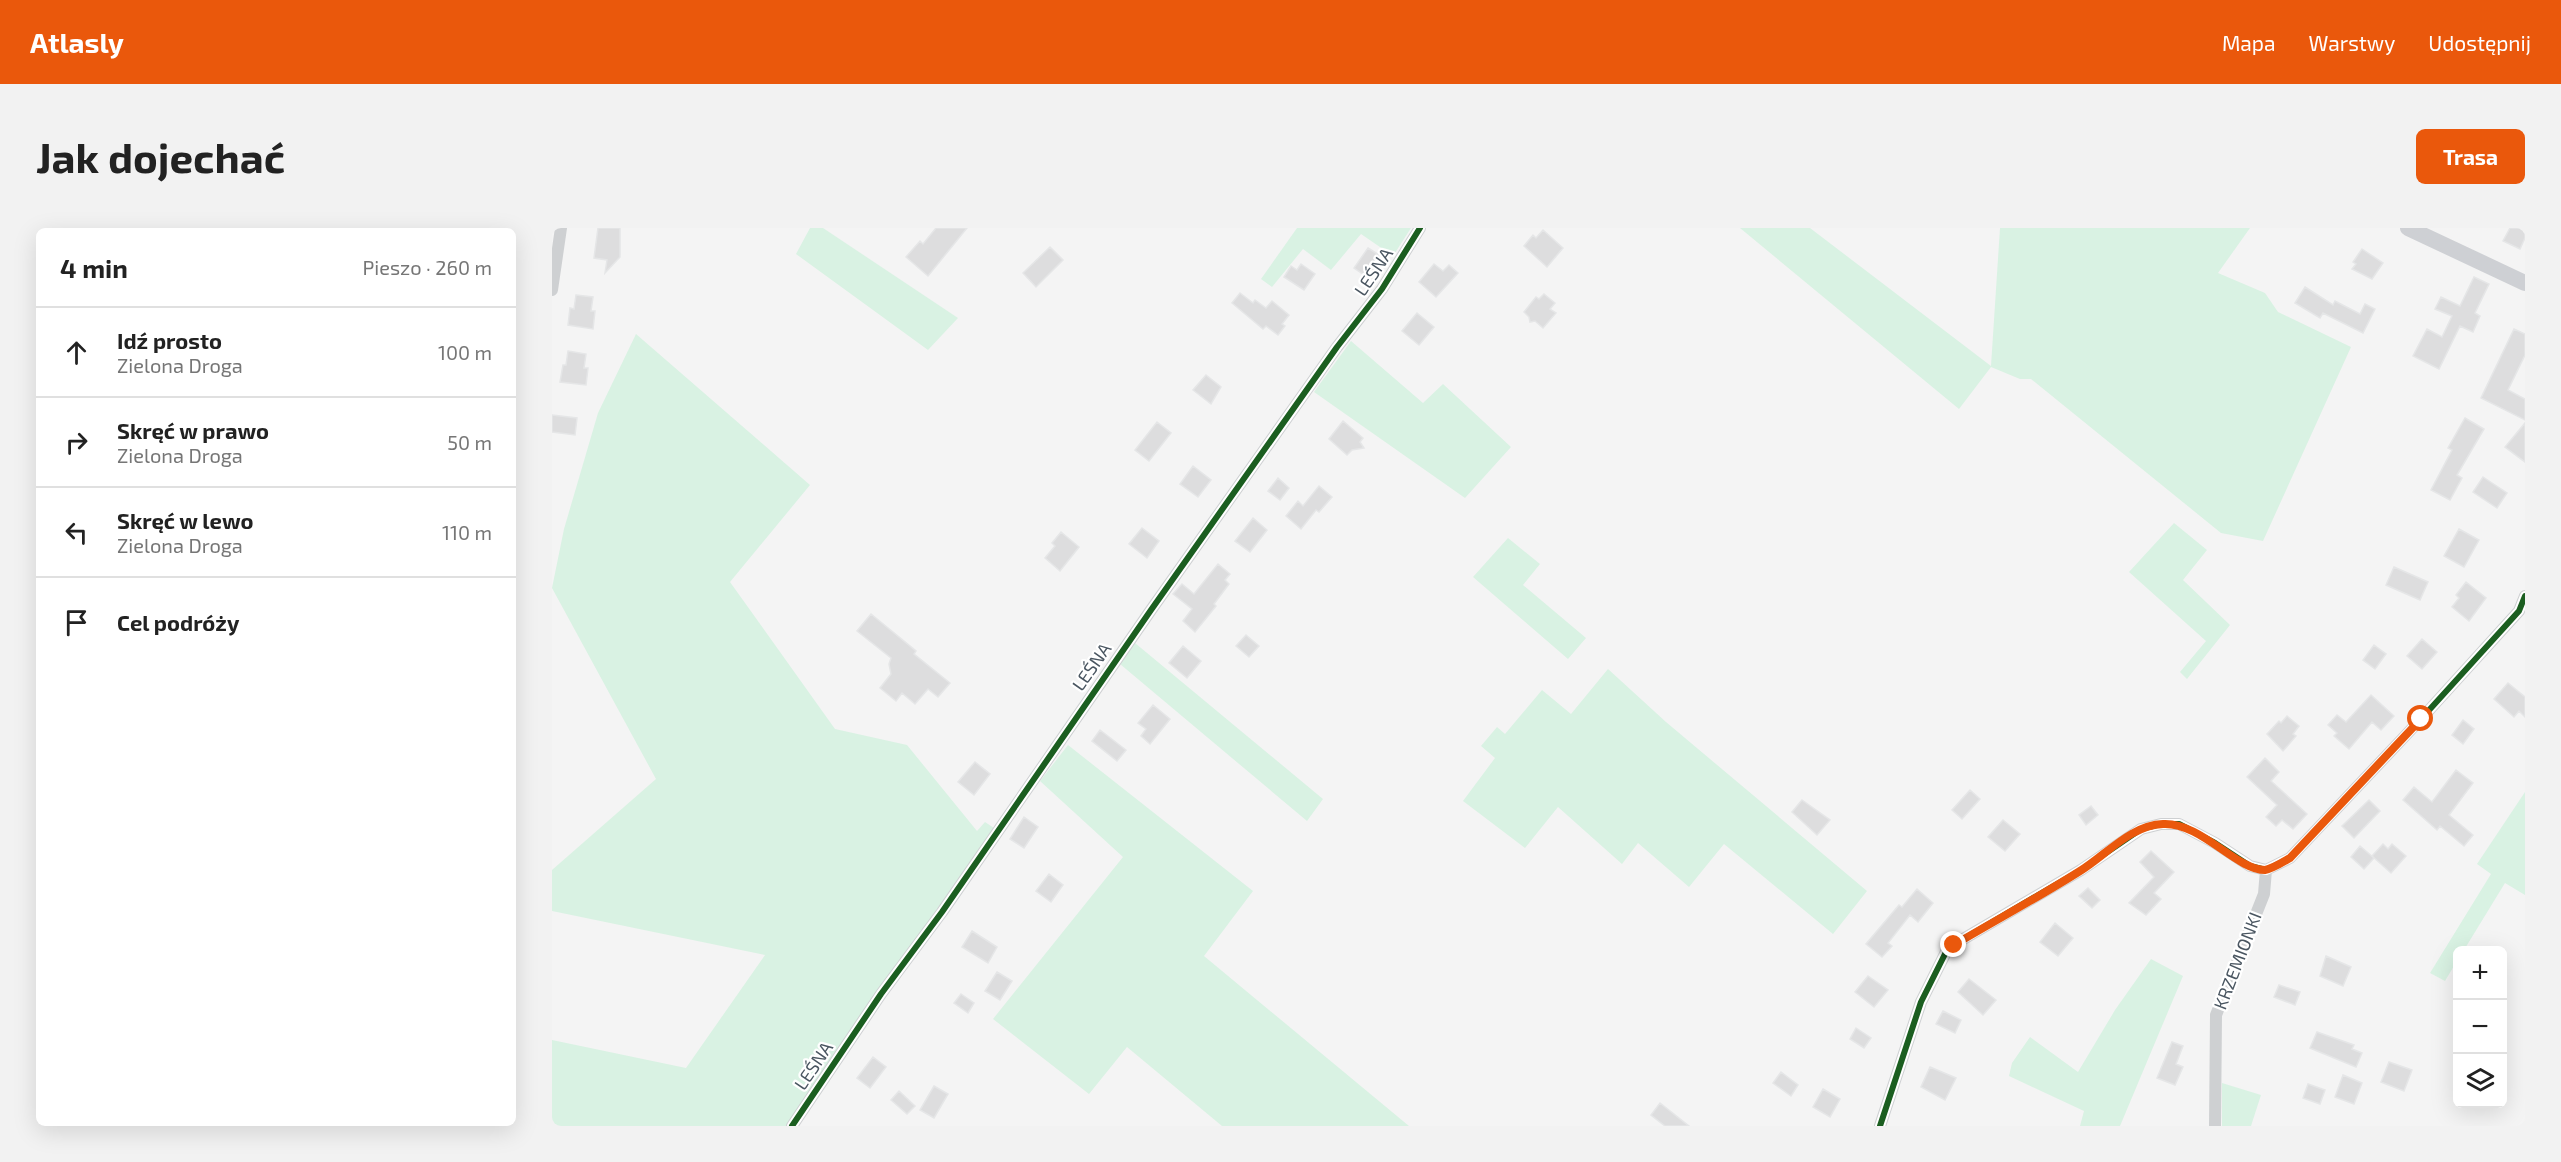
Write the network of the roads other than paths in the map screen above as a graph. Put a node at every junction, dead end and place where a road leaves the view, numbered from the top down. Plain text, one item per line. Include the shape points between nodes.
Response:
1 (561, 228) edge
2 (1420, 228) edge
3 (2408, 228) edge
4 (2525, 283) edge
5 (552, 290) edge
6 (2525, 596) edge
7 (2266, 870) junction
8 (792, 1126) edge
9 (1880, 1126) edge
10 (2215, 1126) edge

1 - 5 street
2 - 8 street, LEŚNA via 1382,290 1337,346
3 - 4 main road
6 - 7 street via 2512,618 2290,858
7 - 9 street via 2250,866 2179,824 2151,826 2140,829 2081,870 1948,948 1921,1002
7 - 10 street, KRZEMIONKI via 2264,894 2217,1015

